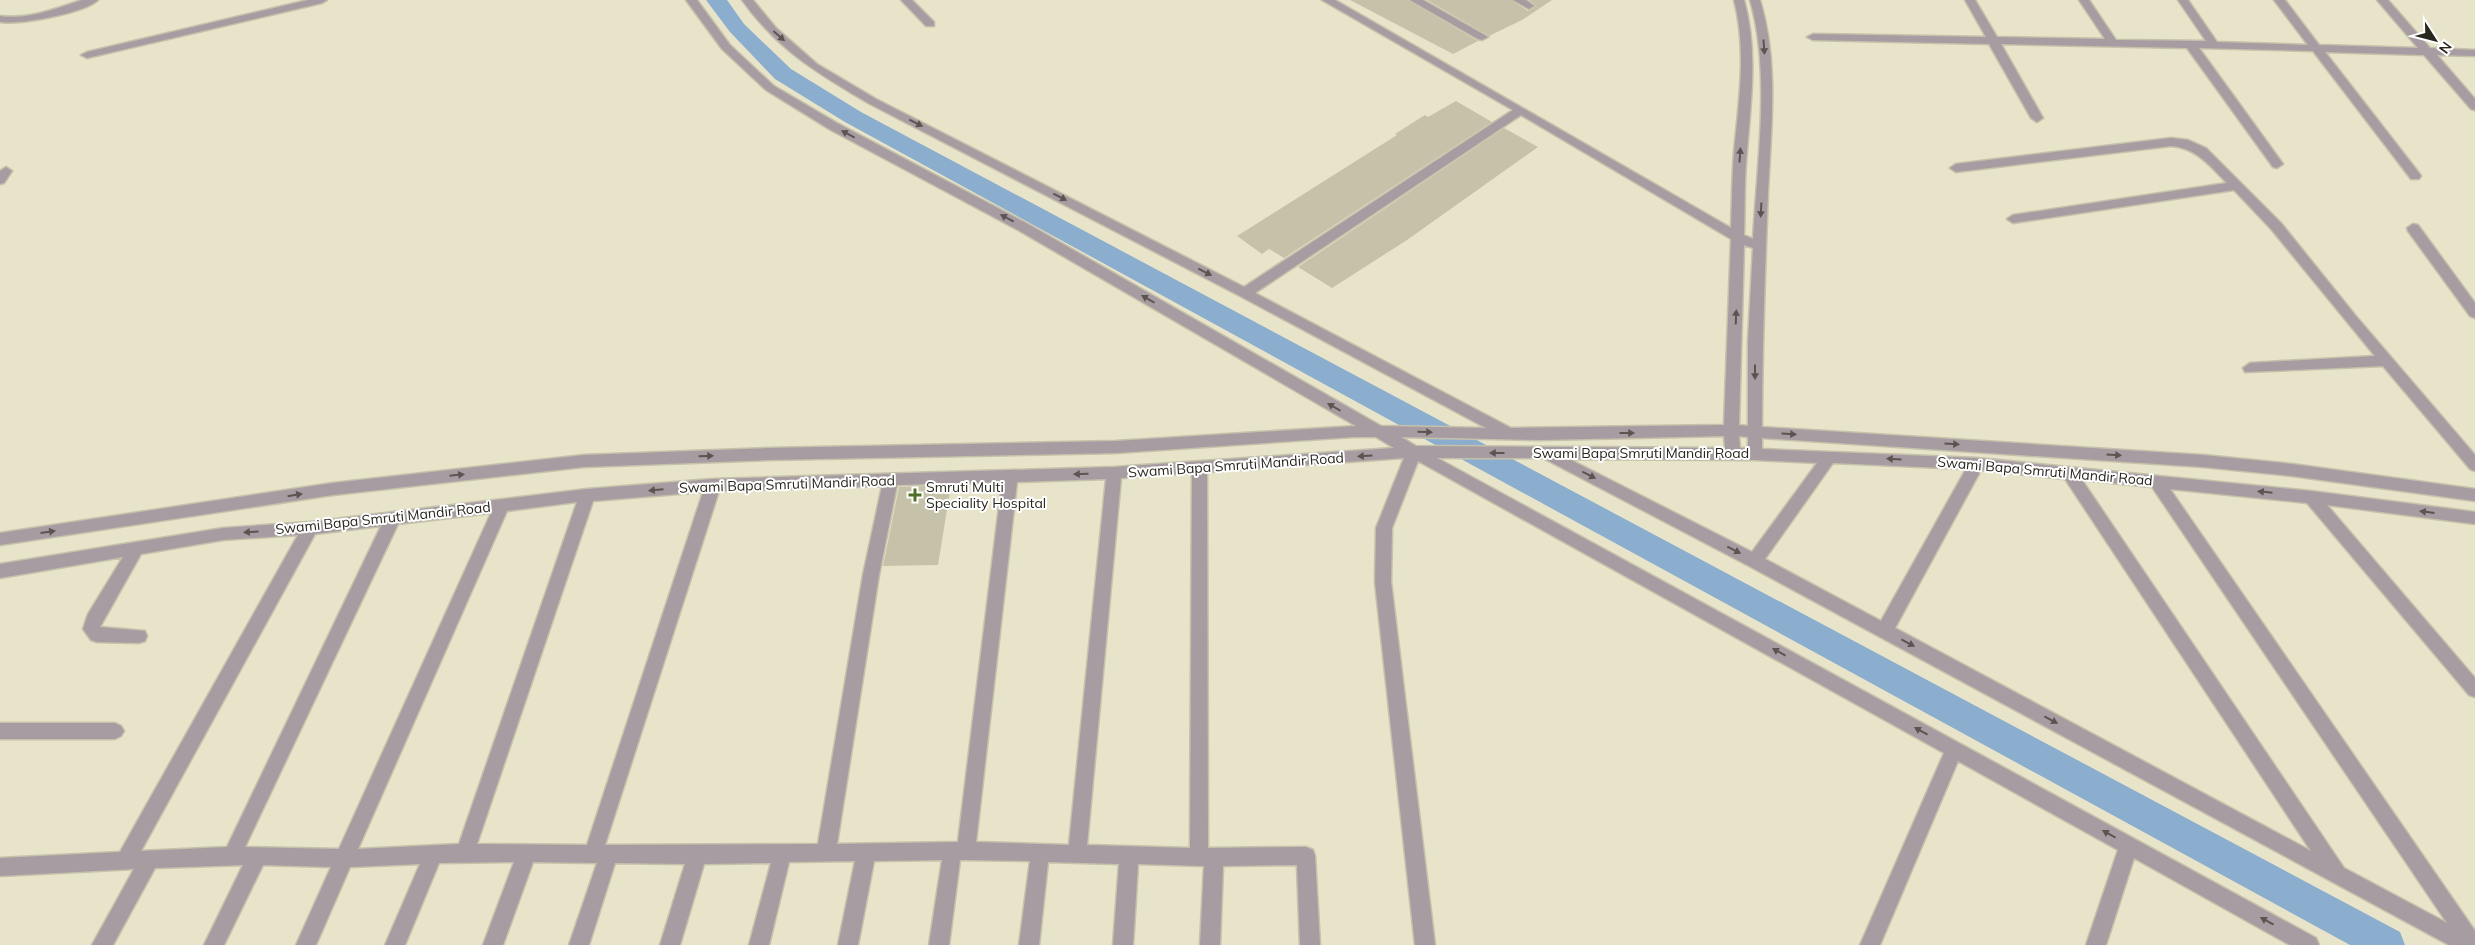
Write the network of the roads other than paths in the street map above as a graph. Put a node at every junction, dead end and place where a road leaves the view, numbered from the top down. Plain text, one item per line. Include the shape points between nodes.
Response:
1 (93, 0) edge
2 (322, 0) edge
3 (747, 0) edge
4 (906, 0) edge
5 (1327, 0) edge
6 (1415, 0) edge
7 (1518, 0) edge
8 (1739, 0) edge
9 (1755, 0) edge
10 (1970, 0) edge
11 (2084, 0) edge
12 (2183, 0) edge
13 (2279, 0) edge
14 (2382, 0) edge
15 (696, 2) edge
16 (1529, 6) dead end
17 (0, 19) edge
18 (930, 24) dead end
19 (1482, 37) dead end
20 (1813, 37) dead end
21 (1991, 40) junction
22 (2113, 43) junction
23 (2190, 44) junction
24 (2214, 45) junction
25 (2316, 48) junction
26 (2429, 52) junction
27 (2475, 53) edge
28 (87, 55) dead end
29 (2475, 106) edge
30 (1521, 110) junction
31 (2037, 118) dead end
32 (2277, 164) dead end
33 (1956, 168) dead end
34 (2415, 176) dead end
35 (2237, 186) junction
36 (2013, 219) dead end
37 (2413, 228) dead end
38 (1739, 238) junction
39 (1759, 246) junction
40 (1245, 293) junction
41 (2475, 313) edge
42 (2386, 361) junction
43 (2250, 368) dead end
44 (1731, 430) junction
45 (1376, 431) junction
46 (1755, 432) junction
47 (1508, 433) junction
48 (1414, 452) junction
49 (1546, 453) junction
50 (1733, 454) junction
51 (1755, 454) junction
52 (1830, 456) junction
53 (1978, 464) junction
54 (2475, 465) edge
55 (1200, 468) junction
56 (1114, 473) junction
57 (2070, 474) junction
58 (1010, 477) junction
59 (891, 480) junction
60 (2156, 481) junction
61 (713, 485) junction
62 (587, 495) junction
63 (2475, 495) edge
64 (2311, 497) junction
65 (502, 506) junction
66 (393, 517) junction
67 (2475, 518) edge
68 (310, 528) junction
69 (0, 539) edge
70 (136, 550) junction
71 (1756, 561) junction
72 (0, 571) edge
73 (1885, 630) junction
74 (140, 636) dead end
75 (2475, 690) edge
76 (0, 731) edge
77 (115, 731) dead end
78 (1954, 749) junction
79 (2129, 845) junction
80 (866, 852) junction
81 (959, 852) junction
82 (465, 853) junction
83 (527, 853) junction
84 (826, 853) junction
85 (1040, 853) junction
86 (433, 854) junction
87 (601, 854) junction
88 (782, 854) junction
89 (1076, 854) junction
90 (697, 855) junction
91 (1130, 855) junction
92 (232, 856) junction
93 (257, 857) junction
94 (1207, 857) junction
95 (344, 858) junction
96 (126, 860) junction
97 (150, 860) junction
98 (0, 867) edge
99 (2336, 873) junction
100 (102, 945) edge
101 (214, 945) edge
102 (306, 945) edge
103 (395, 945) edge
104 (493, 945) edge
105 (579, 945) edge
106 (670, 945) edge
107 (759, 945) edge
108 (848, 945) edge
109 (939, 945) edge
110 (1029, 945) edge
111 (1123, 945) edge
112 (1210, 945) edge
113 (1310, 945) edge
114 (1424, 945) edge
115 (1870, 945) edge
116 (2096, 945) edge
117 (2310, 945) edge
118 (2468, 945) edge
119 (2473, 945) edge

1 - 17 street via 27,19
2 - 28 street
3 -> 40 street via 772,30 813,66 872,101
4 - 18 street
5 - 30 street
6 - 19 street
7 - 16 street
38 -> 8 street via 1739,172 1747,39
9 -> 39 street via 1762,23 1767,78
10 - 21 street
11 - 22 street
12 - 24 street
13 - 25 street
14 - 26 street
45 -> 15 street via 1024,227 833,126 770,88 726,47
20 - 21 street
21 - 22 street
21 - 31 street
22 - 23 street
23 - 24 street
23 - 32 street
24 - 25 street
25 - 26 street
25 - 34 street
26 - 27 street
26 - 29 street
30 - 38 street
30 - 40 street
33 - 35 street via 2171,142 2202,151
35 - 36 street
35 - 42 street via 2276,226
37 - 41 street
38 - 39 street
44 -> 38 street
39 -> 46 street
40 - 47 street
42 - 43 street
42 - 54 street
44 - 46 street
47 -> 44 street
44 - 50 street
45 -> 47 street
45 - 48 street
69 -> 45 street via 333,489 584,461 1116,447
46 - 51 street
46 -> 63 street via 2203,461
47 - 49 street
49 -> 48 street, Swami Bapa Smruti Mandir Road
48 -> 55 street, Swami Bapa Smruti Mandir Road
78 -> 48 street
48 - 114 street via 1384,528 1383,582
49 - 50 street, Swami Bapa Smruti Mandir Road
49 -> 71 street
50 - 51 street, Swami Bapa Smruti Mandir Road
51 - 52 street, Swami Bapa Smruti Mandir Road
53 -> 52 street, Swami Bapa Smruti Mandir Road
52 - 71 street
53 - 57 street, Swami Bapa Smruti Mandir Road
53 - 73 street
55 - 56 street, Swami Bapa Smruti Mandir Road
55 - 94 street
56 -> 58 street, Swami Bapa Smruti Mandir Road
56 - 89 street
57 - 60 street, Swami Bapa Smruti Mandir Road
57 - 99 street
58 - 59 street, Swami Bapa Smruti Mandir Road
58 - 81 street
59 - 61 street, Swami Bapa Smruti Mandir Road
59 - 84 street via 871,575
64 -> 60 street, Swami Bapa Smruti Mandir Road
60 - 119 street
61 -> 62 street, Swami Bapa Smruti Mandir Road
61 - 87 street
62 - 65 street, Swami Bapa Smruti Mandir Road
62 - 82 street
67 -> 64 street, Swami Bapa Smruti Mandir Road
64 - 75 street
65 - 66 street, Swami Bapa Smruti Mandir Road
65 - 95 street
66 - 68 street, Swami Bapa Smruti Mandir Road
66 - 92 street
68 -> 70 street, Swami Bapa Smruti Mandir Road via 224,534
68 - 96 street
70 - 72 street, Swami Bapa Smruti Mandir Road
70 - 74 street via 94,619 92,629 97,635
71 - 73 street
73 -> 99 street
76 - 77 street
79 -> 78 street
78 - 115 street
79 - 116 street
117 -> 79 street
80 - 81 street
80 - 84 street
80 - 108 street
81 - 85 street
81 - 109 street
82 - 83 street
82 - 86 street
83 - 87 street
83 - 104 street
84 - 88 street
85 - 89 street
85 - 110 street
86 - 95 street
86 - 103 street
87 - 90 street
87 - 105 street
88 - 90 street
88 - 107 street
89 - 91 street
90 - 106 street
91 - 94 street
91 - 111 street
92 - 93 street
92 - 97 street
93 - 95 street
93 - 101 street
94 - 112 street
94 - 113 street via 1306,856
95 - 102 street
96 - 97 street
96 - 98 street
97 - 100 street
99 - 118 street

